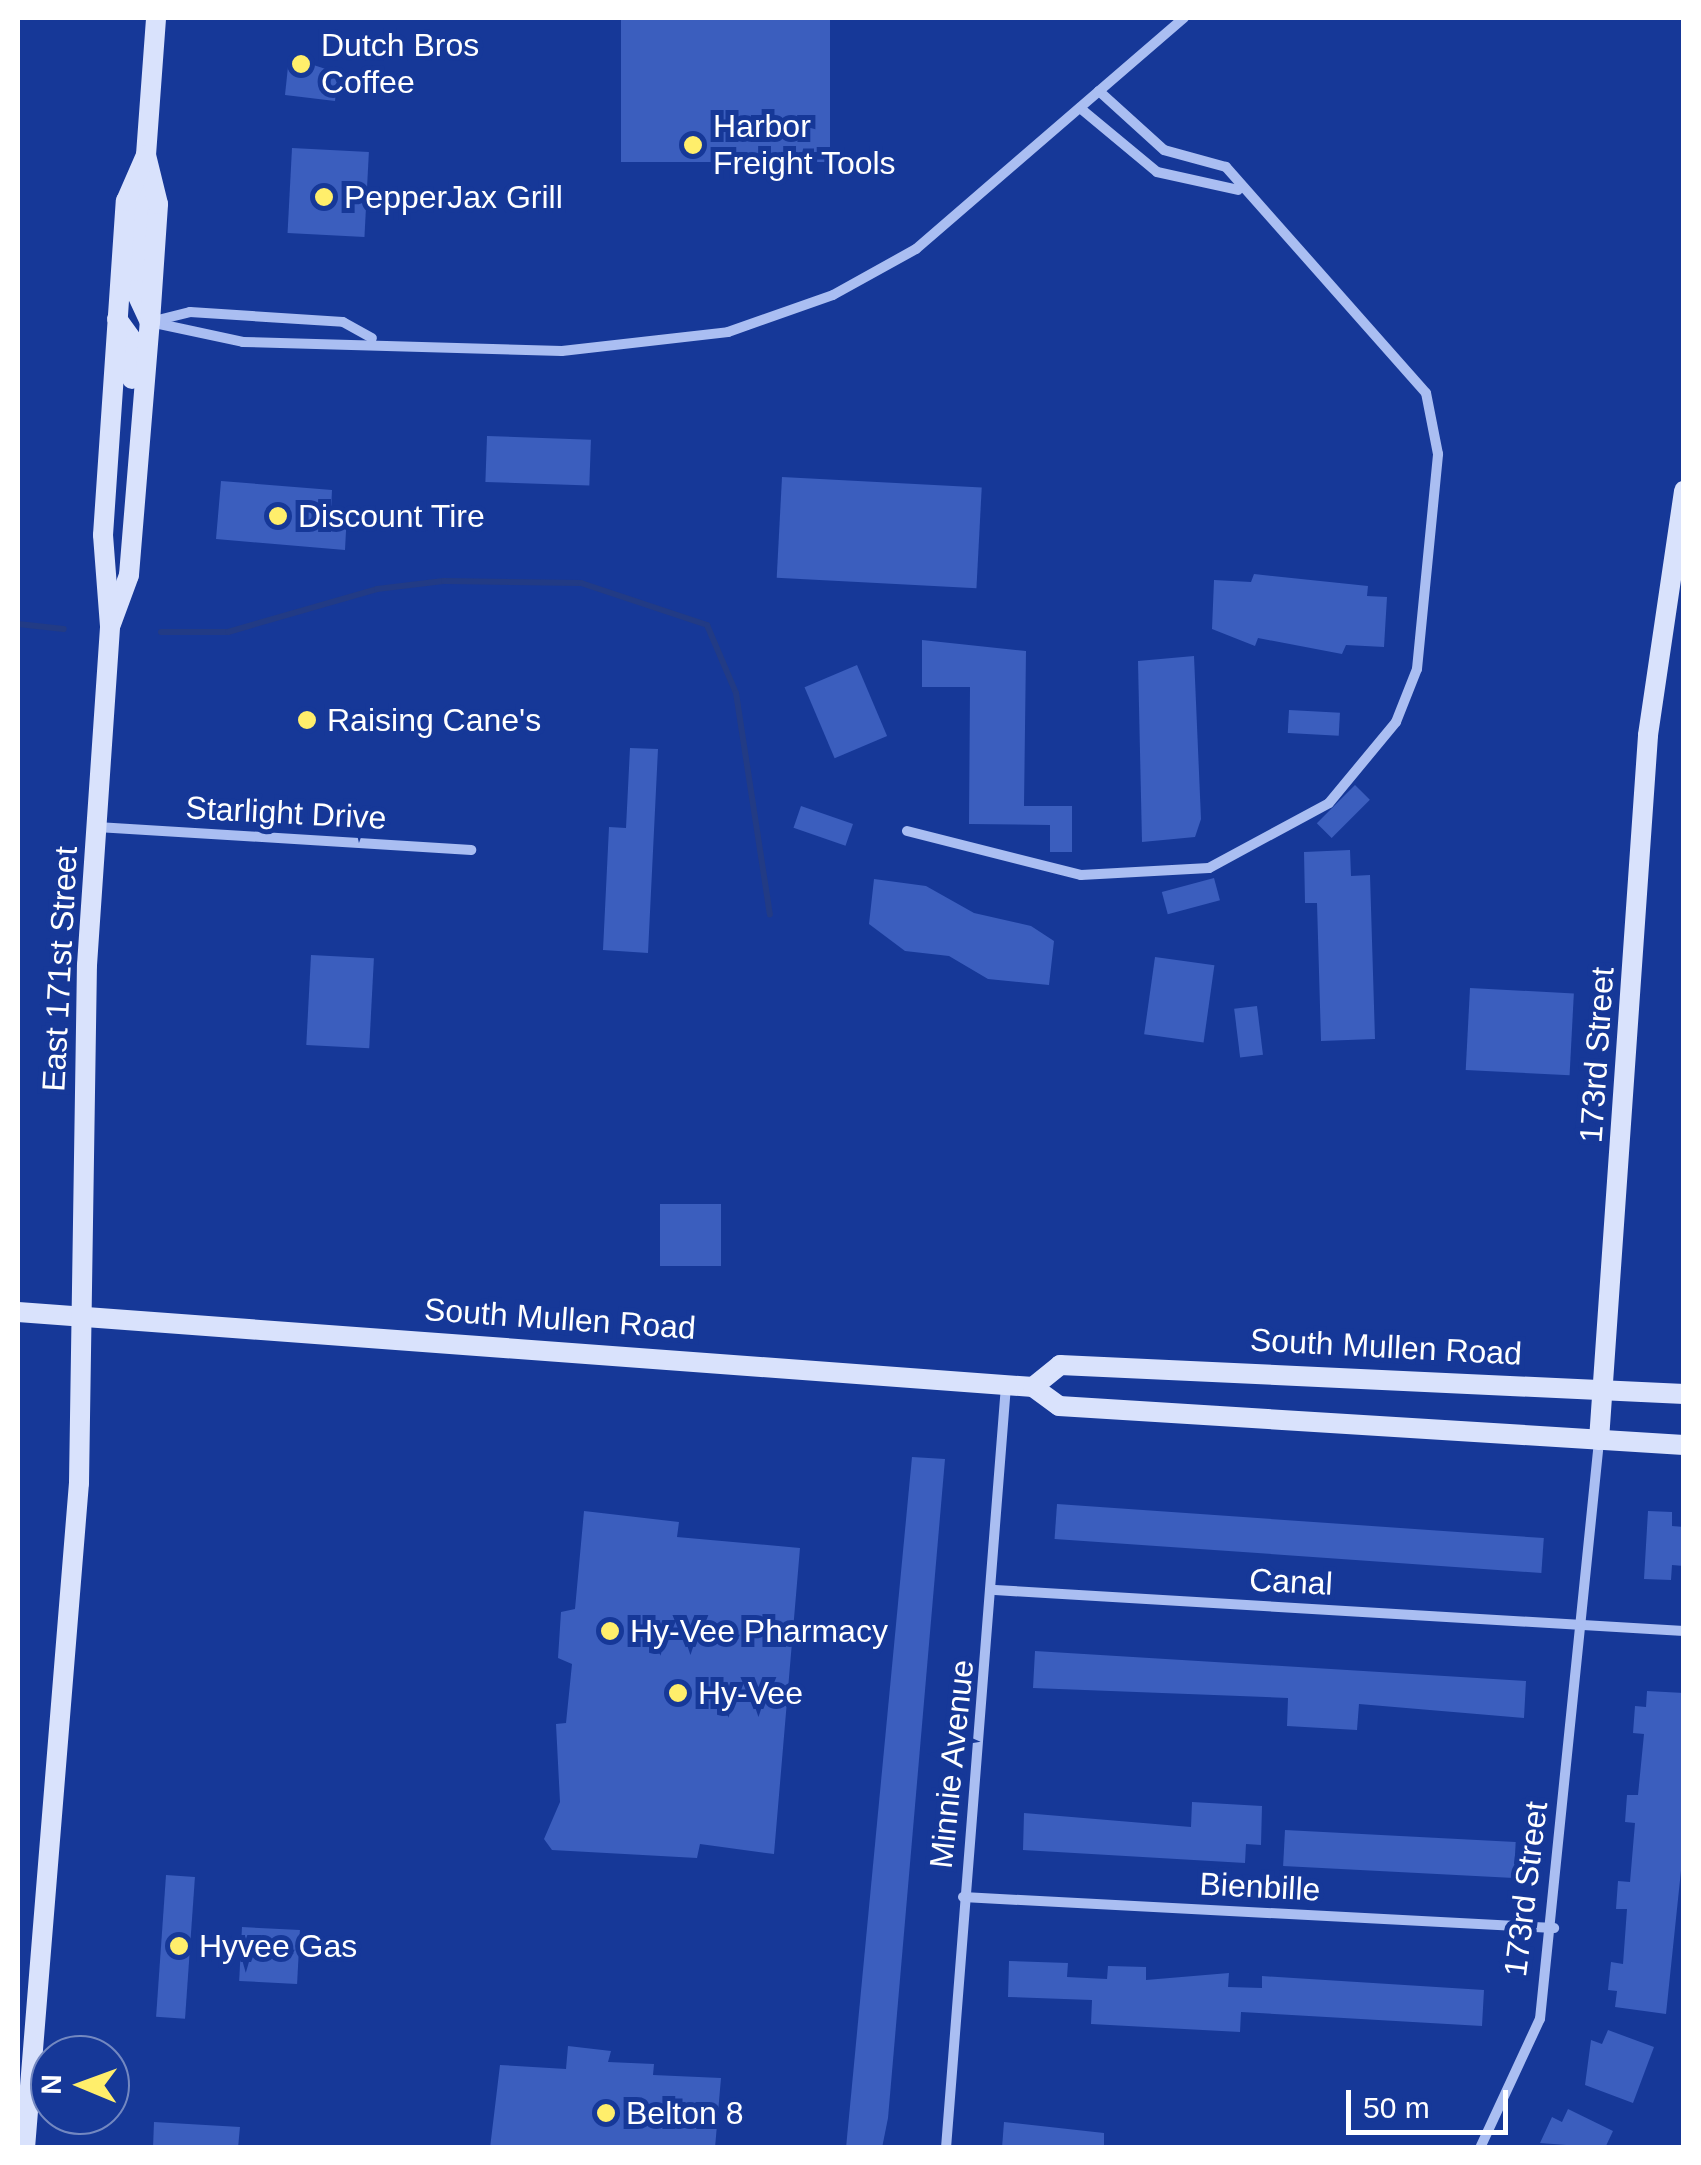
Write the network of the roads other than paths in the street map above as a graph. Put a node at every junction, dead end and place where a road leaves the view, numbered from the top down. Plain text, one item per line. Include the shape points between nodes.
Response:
1 (156, 18) edge
2 (1184, 18) edge
3 (1099, 91) junction
4 (1080, 108) junction
5 (146, 156) junction
6 (1238, 190) junction
7 (117, 319) junction
8 (150, 322) junction
9 (372, 338) junction
10 (1684, 491) edge
11 (133, 530) junction
12 (110, 626) junction
13 (97, 827) junction
14 (907, 831) dead end
15 (472, 850) dead end
16 (18, 1312) edge
17 (82, 1316) junction
18 (1006, 1385) junction
19 (1033, 1388) junction
20 (1604, 1388) junction
21 (1684, 1394) edge
22 (1599, 1440) junction
23 (1684, 1445) edge
24 (995, 1590) junction
25 (1583, 1624) junction
26 (1684, 1631) edge
27 (963, 1897) junction
28 (1554, 1928) junction
29 (24, 2148) edge
30 (946, 2148) edge
31 (1480, 2148) edge

1 - 5 street, East 171st Street
2 - 3 street
3 - 4 street
3 - 6 street via 1164,150 1226,167
4 - 6 street via 1158,172
4 - 9 street via 916,250 786,314 616,350
5 - 7 street, East 171st Street via 126,201
5 - 8 street, East 171st Street via 158,204
6 - 14 street via 1426,393 1435,415 1416,669 1396,722 1328,803 1210,868 1081,875
7 - 11 street via 134,357 125,483
7 - 12 street, East 171st Street via 101,568
8 - 9 street via 243,342 350,346
8 - 9 street via 190,312 343,322
8 - 11 street, East 171st Street
10 - 20 street, 173rd Street via 1648,735
11 - 12 street, East 171st Street
12 - 13 street, East 171st Street
13 - 15 street, Starlight Drive
13 - 17 street, East 171st Street
16 - 17 street, South Mullen Road
17 - 18 street, South Mullen Road
17 - 29 street, East 171st Street via 70,1615
18 - 19 street, South Mullen Road
18 - 24 street, Minnie Avenue
19 - 20 street, South Mullen Road via 1060,1364
19 - 22 street, South Mullen Road via 1059,1406
20 - 21 street, South Mullen Road
20 - 22 street, 173rd Street
22 - 23 street, South Mullen Road
22 - 25 street, 173rd Street
24 - 25 street, Canal
24 - 27 street, Minnie Avenue
25 - 26 street
25 - 28 street, 173rd Street
27 - 28 street, Bienbille
27 - 30 street, Minnie Avenue
28 - 31 street, 173rd Street via 1540,2019

